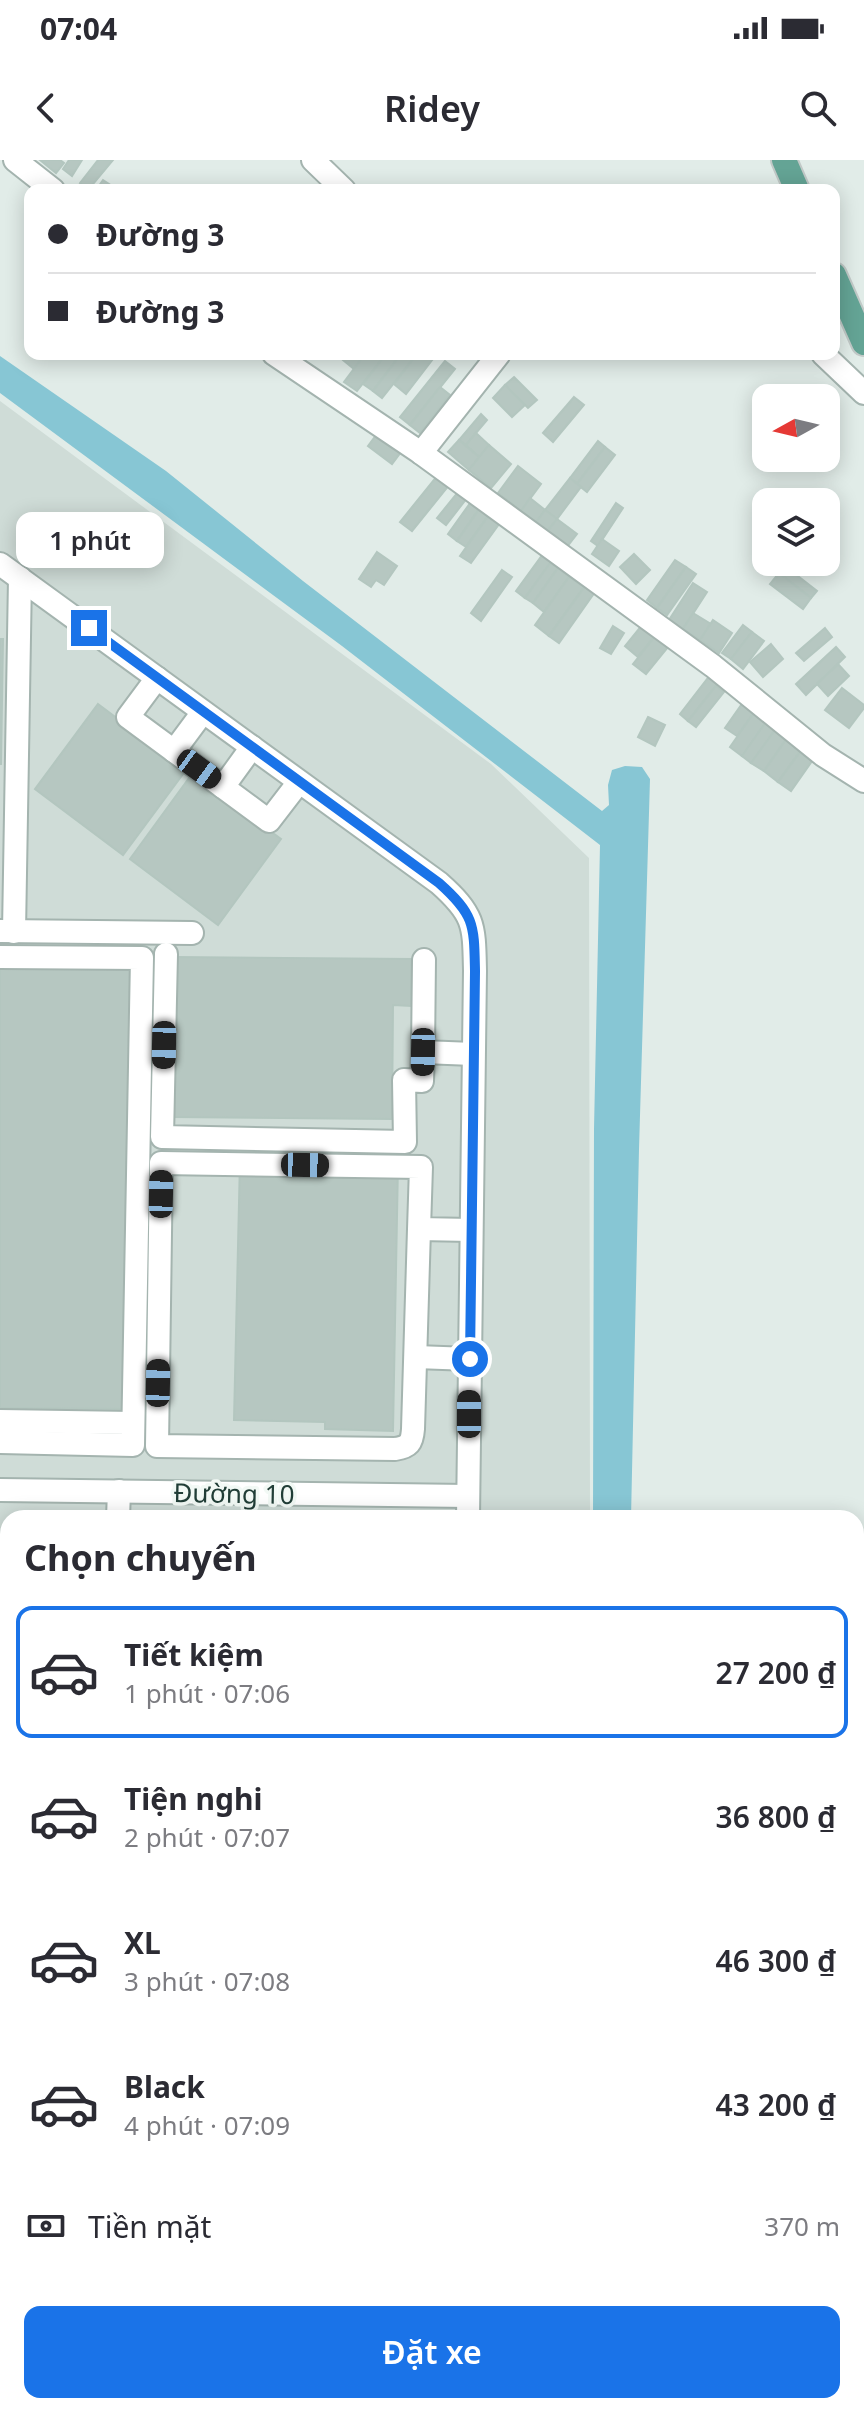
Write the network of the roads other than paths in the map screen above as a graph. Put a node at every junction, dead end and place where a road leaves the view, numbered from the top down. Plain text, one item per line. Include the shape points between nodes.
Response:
1 (15, 160) edge
2 (313, 160) edge
3 (784, 160) edge
4 (45, 184) edge
5 (338, 184) edge
6 (794, 184) edge
7 (840, 289) edge
8 (864, 343) edge
9 (283, 360) edge
10 (494, 360) edge
11 (829, 360) edge
12 (864, 393) edge
13 (421, 453) junction
14 (0, 564) edge
15 (20, 578) junction
16 (157, 678) junction
17 (203, 712) junction
18 (252, 747) junction
19 (174, 751) junction
20 (864, 781) edge
21 (299, 782) junction
22 (223, 787) junction
23 (7, 932) edge
24 (192, 933) dead end
25 (166, 954) dead end
26 (0, 957) edge
27 (424, 960) dead end
28 (423, 1052) junction
29 (473, 1054) junction
30 (419, 1229) junction
31 (471, 1230) junction
32 (416, 1357) junction
33 (470, 1359) junction
34 (0, 1421) edge
35 (28, 1432) junction
36 (0, 1442) edge
37 (0, 1490) edge
38 (119, 1491) junction
39 (468, 1507) edge
40 (118, 1510) edge

1 - 4 street
2 - 5 street
3 - 6 main road
7 - 8 main road
9 - 13 street
10 - 13 street
11 - 12 street
13 - 20 street
14 - 15 street
15 - 16 street
15 - 23 street
16 - 17 street
16 - 19 street via 128,717
17 - 18 street
17 - 19 street
18 - 21 street
18 - 22 street
19 - 22 street
21 - 22 street via 269,821
21 - 29 street via 439,883 464,909 474,936
23 - 24 street
25 - 28 street via 162,1137 405,1142 404,1080 422,1081
26 - 35 street via 142,958 133,1445
27 - 28 street
28 - 29 street
29 - 31 street
30 - 31 street
30 - 32 street
30 - 32 street via 421,1167 161,1163 157,1446 403,1448 412,1440
31 - 33 street
32 - 33 street
33 - 39 street
34 - 35 street
35 - 36 street
37 - 38 street, Đường 10
38 - 39 street, Đường 10
38 - 40 street

